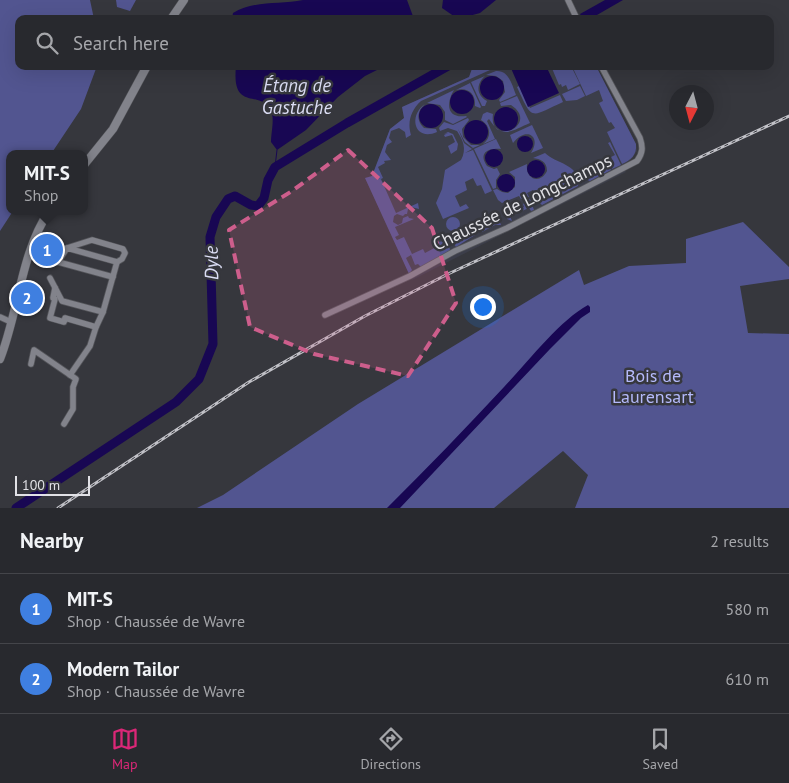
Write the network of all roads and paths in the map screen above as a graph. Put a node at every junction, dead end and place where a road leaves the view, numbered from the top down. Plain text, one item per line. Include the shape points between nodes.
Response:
1 (184, 0) edge
2 (568, 0) edge
3 (174, 15) edge
4 (576, 15) edge
5 (145, 70) edge
6 (603, 70) edge
7 (88, 160) edge
8 (46, 215) edge
9 (67, 248) junction
10 (29, 254) junction
11 (58, 262) junction
12 (117, 262) junction
13 (113, 277) junction
14 (50, 278) dead end
15 (55, 288) junction
16 (103, 312) junction
17 (324, 315) dead end
18 (0, 317) edge
19 (11, 322) junction
20 (96, 327) junction
21 (0, 359) edge
22 (31, 364) dead end
23 (70, 375) junction
24 (64, 424) dead end

1 - 3 main road
2 - 4 street
5 - 7 main road via 117,122
6 - 17 street, Chaussée de Longchamps via 642,144 637,161 410,276
8 - 10 main road
9 - 11 street
9 - 12 street
9 - 12 street via 92,240 123,249 125,253
10 - 11 street
10 - 19 main road
11 - 13 street
12 - 13 street
13 - 16 street
14 - 15 street
15 - 16 street via 62,300
15 - 20 street via 50,318 64,322 65,318
16 - 20 street
18 - 19 street
19 - 21 main road
20 - 23 street via 90,346
22 - 23 street via 34,350
23 - 24 street via 76,379 73,409

